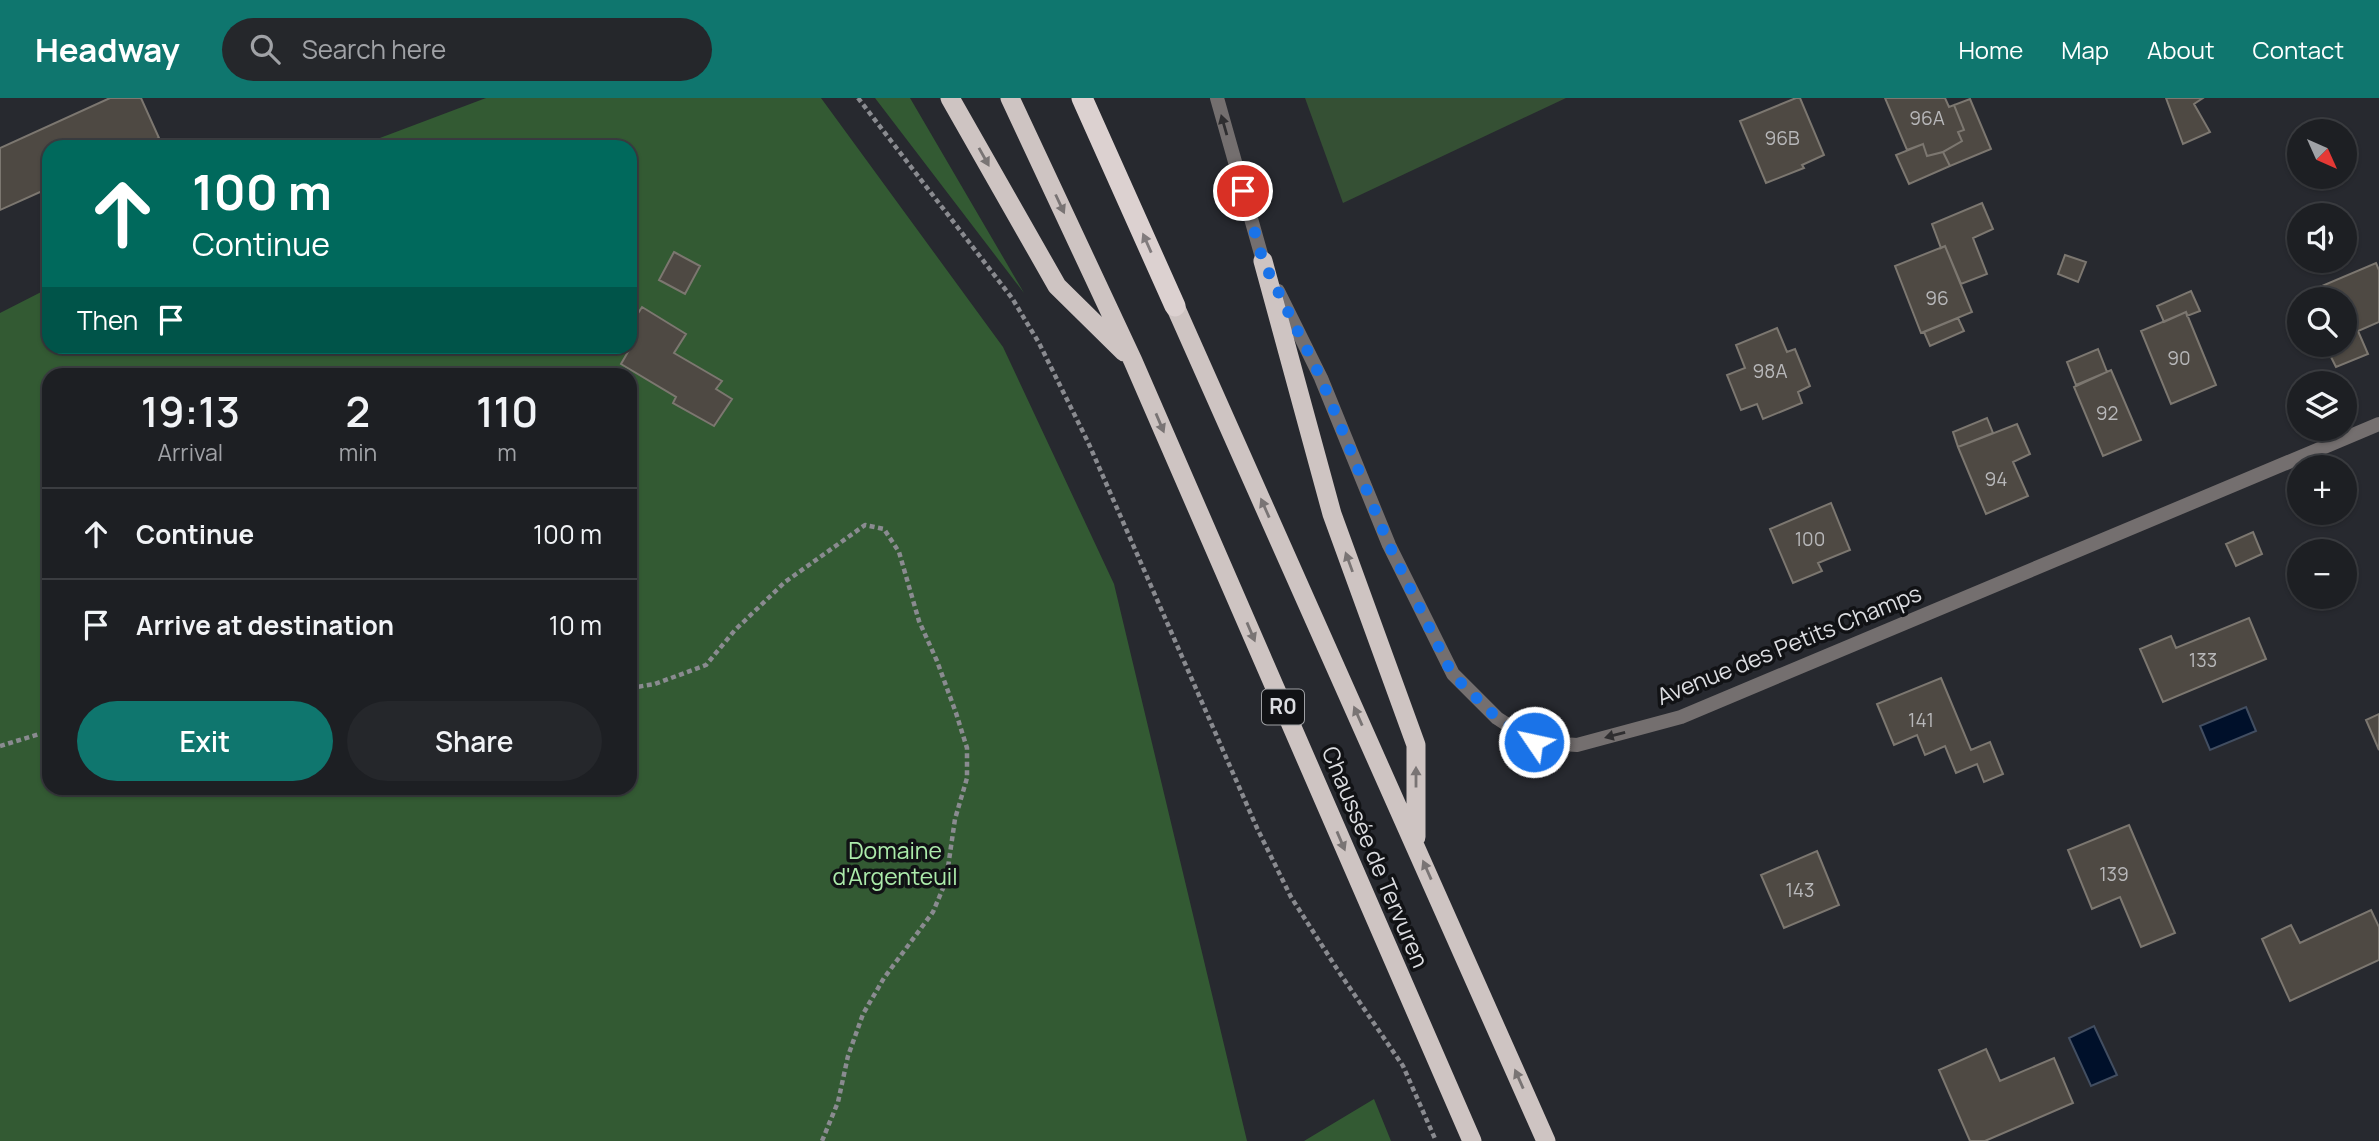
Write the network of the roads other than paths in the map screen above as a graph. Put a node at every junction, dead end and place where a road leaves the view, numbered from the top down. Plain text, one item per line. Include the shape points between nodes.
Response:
1 (950, 98) edge
2 (1010, 98) edge
3 (1082, 98) edge
4 (1217, 98) edge
5 (1263, 261) junction
6 (1175, 306) joint
7 (1133, 361) junction
8 (2379, 424) edge
9 (1416, 846) junction
10 (1472, 1141) edge
11 (1546, 1141) edge

1 -> 7 highway via 1057,286
2 -> 7 highway, R0
6 -> 3 highway
5 -> 4 street, Avenue des Petits Champs
8 -> 5 street, Avenue des Petits Champs via 1681,717 1577,745 1534,742 1497,718 1452,674 1389,545 1321,378
9 -> 5 highway via 1416,745 1332,514
9 -> 6 highway, Chaussée de Tervuren
7 -> 10 highway, Chaussée de Tervuren / R0
11 -> 9 highway, Chaussée de Tervuren

